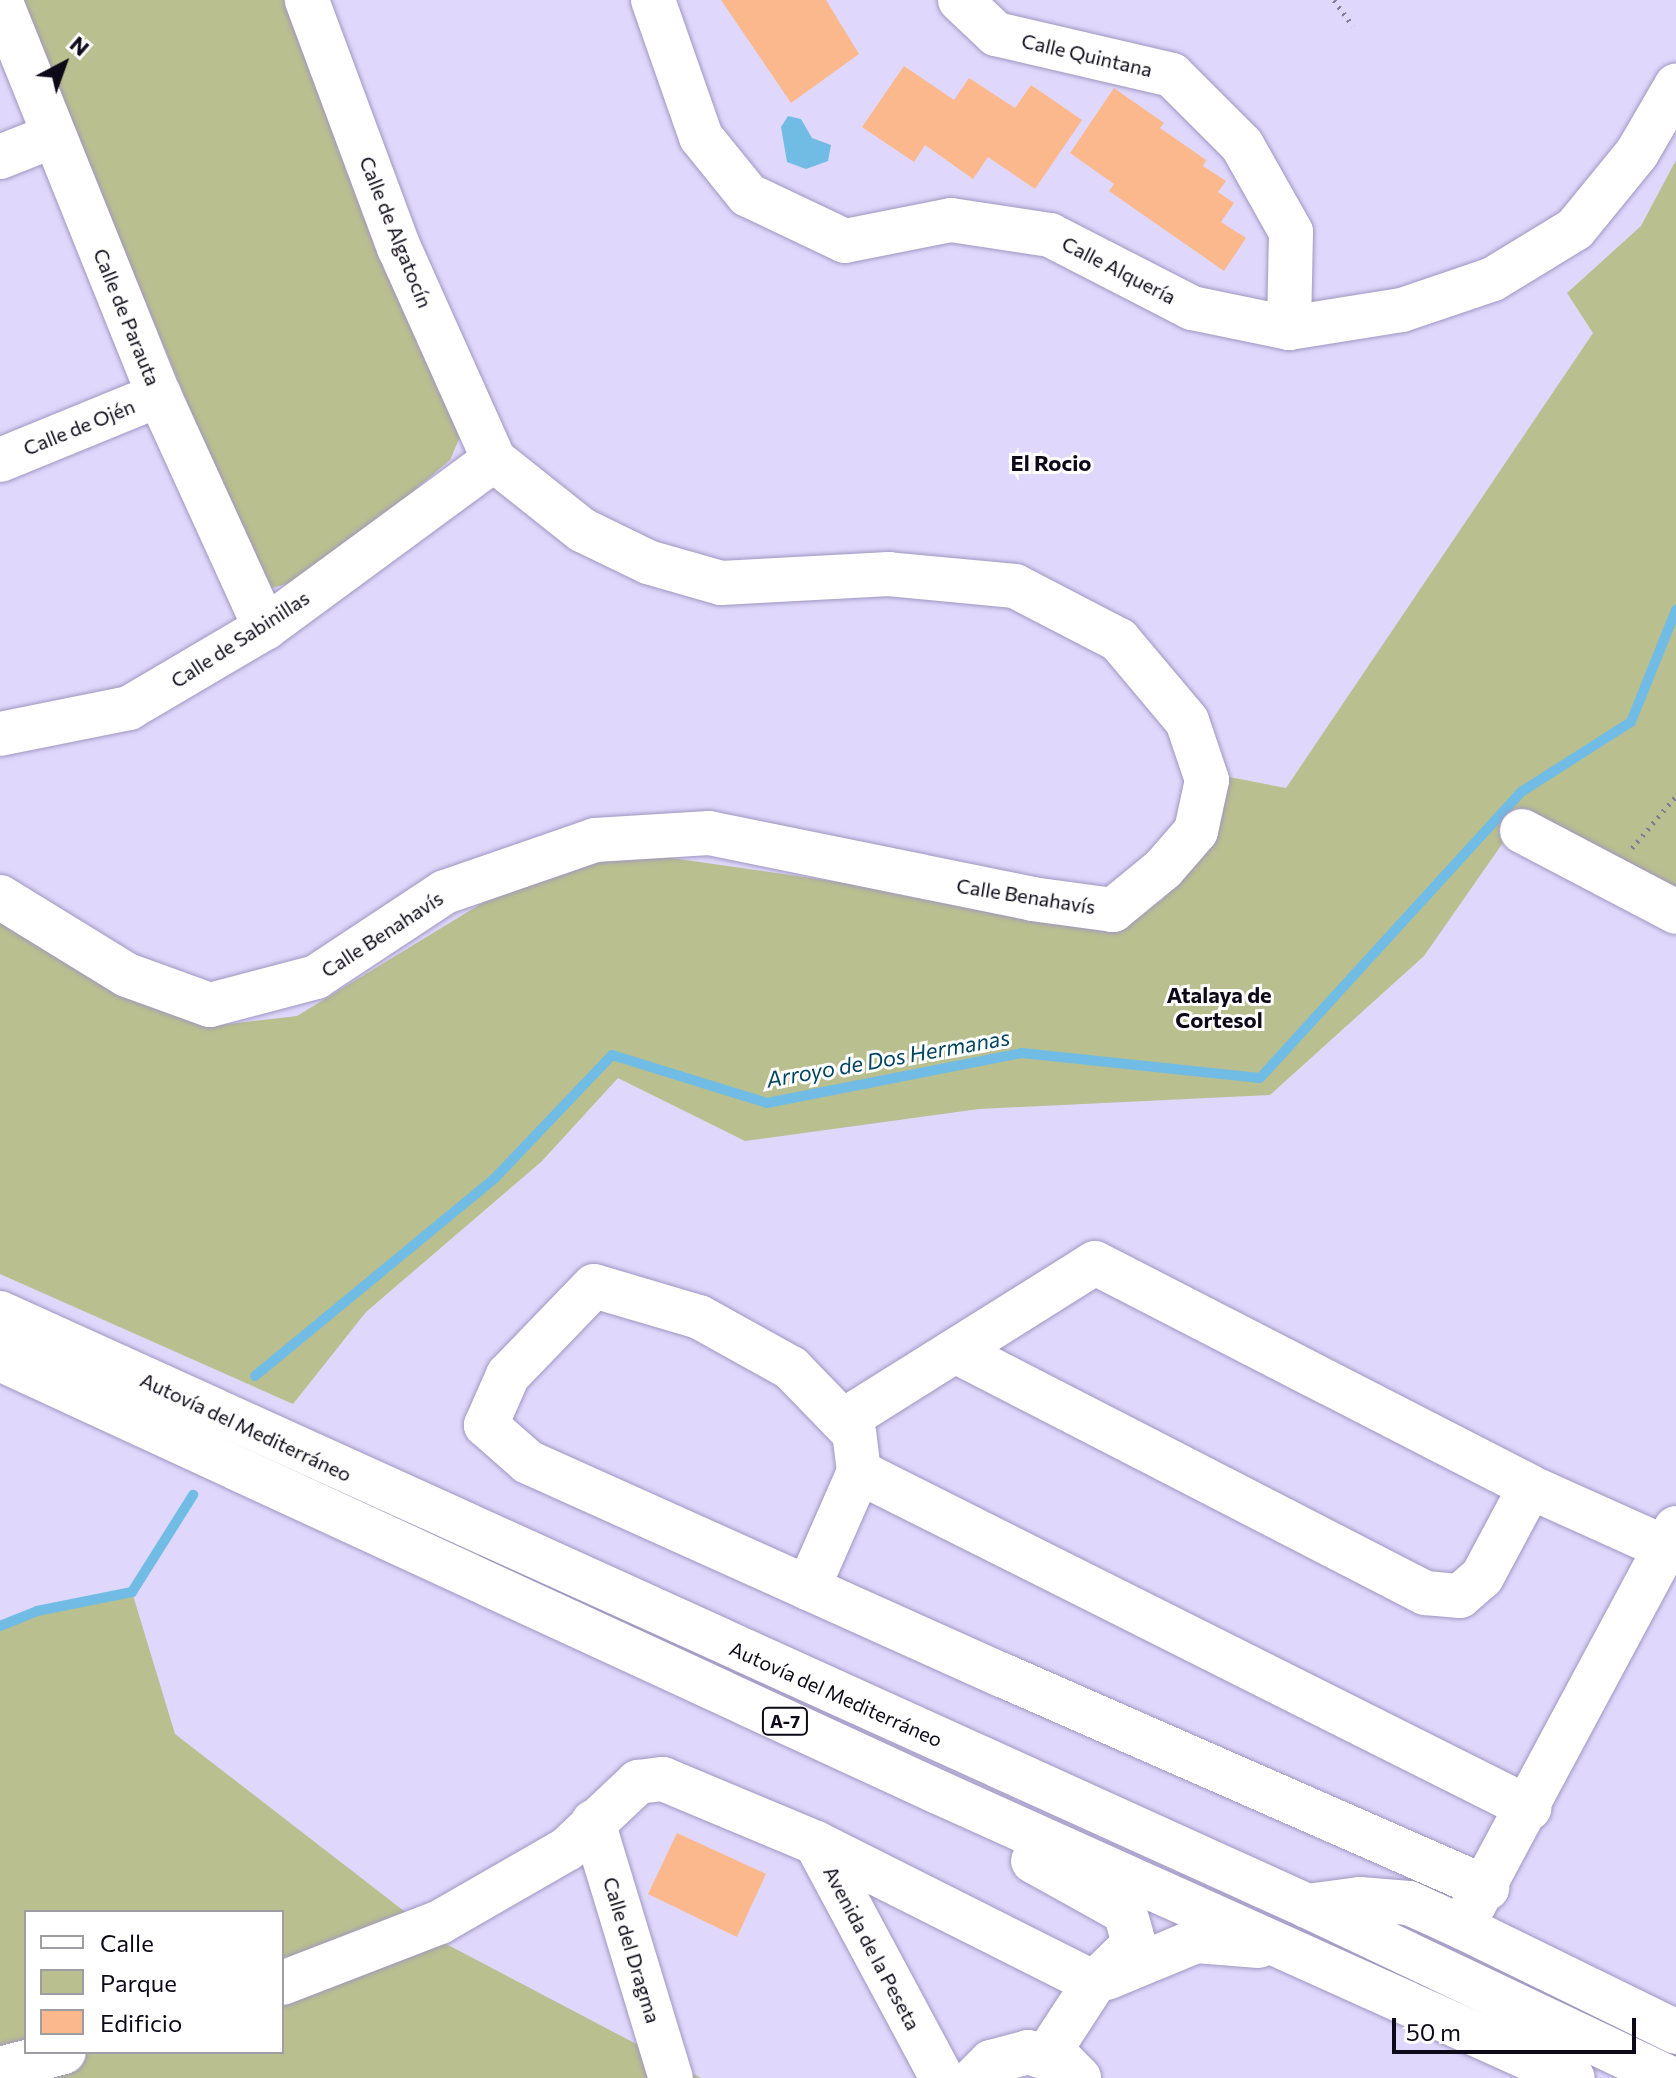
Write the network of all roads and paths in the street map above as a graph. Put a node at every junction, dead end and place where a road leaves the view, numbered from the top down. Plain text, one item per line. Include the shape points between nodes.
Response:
1 (0, 0) edge
2 (307, 0) edge
3 (653, 0) edge
4 (960, 0) edge
5 (1334, 0) edge
6 (1353, 26) dead end
7 (1676, 86) edge
8 (53, 136) junction
9 (0, 157) edge
10 (1289, 328) junction
11 (159, 395) junction
12 (0, 460) edge
13 (494, 460) junction
14 (265, 628) junction
15 (0, 734) edge
16 (1676, 796) edge
17 (1522, 831) dead end
18 (1607, 876) junction
19 (0, 897) edge
20 (1676, 912) edge
21 (0, 1313) edge
22 (955, 1351) junction
23 (0, 1359) edge
24 (843, 1421) junction
25 (859, 1472) junction
26 (1530, 1487) junction
27 (1671, 1538) edge
28 (808, 1588) junction
29 (938, 1792) junction
30 (1529, 1808) junction
31 (593, 1822) junction
32 (816, 1843) junction
33 (1487, 1888) junction
34 (1307, 1906) junction
35 (1462, 1927) junction
36 (1308, 1956) junction
37 (284, 1982) edge
38 (1094, 1983) junction
39 (1676, 2032) edge
40 (56, 2054) edge
41 (1063, 2067) edge
42 (0, 2069) edge
43 (671, 2078) edge
44 (942, 2078) edge
45 (975, 2078) edge
46 (1573, 2078) edge
47 (1670, 2078) edge

1 - 8 main road, Calle de Parauta
2 - 13 main road, Calle de Algatocín via 399,248
3 - 10 main road, Calle Alquería via 701,137 748,195 845,241 951,220 1050,235 1192,308
4 - 10 main road, Calle Quintana via 996,34 1172,75 1242,145 1291,232
5 - 6 path
7 - 10 main road via 1637,153 1575,229 1493,279 1402,310
8 - 9 main road
8 - 11 main road, Calle de Parauta
11 - 12 main road, Calle de Ojén
11 - 14 main road, Calle de Parauta
13 - 14 main road, Calle de Sabinillas
13 - 19 main road, Calle Benahavís via 582,530 648,562 721,583 889,574 1015,586 1119,640 1187,721 1207,780 1196,831 1163,869 1113,910 1032,899 709,833 595,840 445,892 316,977 210,1005 127,975
14 - 15 main road, Calle de Sabinillas via 129,708
16 - 18 path
17 - 18 main road
18 - 20 main road
21 - 34 main road, Autovía del Mediterráneo / A-7
22 - 24 main road
22 - 26 main road via 1095,1263
22 - 26 main road via 1425,1593 1460,1596 1482,1577
23 - 29 main road, Autovía del Mediterráneo / A-7
24 - 25 main road via 854,1433
24 - 28 main road via 791,1368 699,1317 594,1286 508,1375 486,1425 528,1462
25 - 28 main road
25 - 30 main road
26 - 27 main road
27 - 30 main road
28 - 33 main road
29 - 36 main road, Autovía del Mediterráneo / A-7
29 - 38 main road via 1039,1866 1125,1912 1134,1944
30 - 33 main road
31 - 32 main road, Avenida de la Peseta via 638,1782 663,1779
31 - 37 main road, Avenida de la Peseta via 567,1849 440,1922
31 - 43 main road, Calle del Dragma
32 - 38 main road
32 - 44 main road, Avenida de la Peseta
33 - 35 main road
34 - 35 main road via 1360,1899 1409,1903
34 - 47 main road, Autovía del Mediterráneo / A-7
35 - 39 main road
36 - 38 main road via 1196,1941
36 - 46 main road, Autovía del Mediterráneo / A-7
38 - 41 main road
40 - 42 main road
41 - 45 main road via 1009,2054

